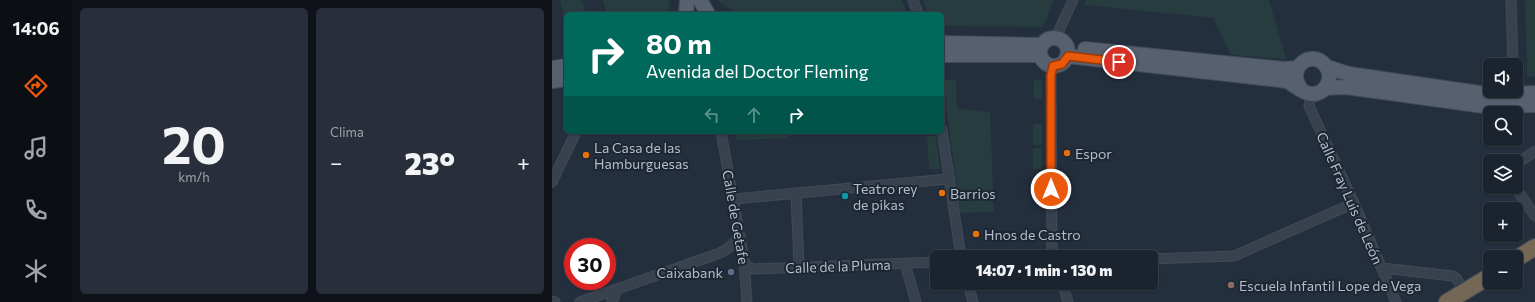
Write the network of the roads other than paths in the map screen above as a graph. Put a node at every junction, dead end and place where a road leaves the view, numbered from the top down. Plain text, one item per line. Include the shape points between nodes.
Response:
1 (687, 0) edge
2 (700, 0) edge
3 (912, 0) edge
4 (1073, 0) edge
5 (1511, 0) edge
6 (686, 12) edge
7 (707, 12) edge
8 (917, 12) edge
9 (1056, 37) junction
10 (944, 43) edge
11 (1040, 50) junction
12 (1068, 52) junction
13 (944, 55) edge
14 (1513, 58) edge
15 (564, 66) edge
16 (1053, 66) junction
17 (1327, 67) junction
18 (552, 68) edge
19 (1297, 68) junction
20 (564, 79) edge
21 (552, 81) edge
22 (1325, 88) junction
23 (1306, 91) junction
24 (1523, 93) edge
25 (1535, 93) edge
26 (1483, 94) edge
27 (1535, 106) edge
28 (575, 134) edge
29 (721, 134) edge
30 (942, 134) edge
31 (1535, 151) edge
32 (1523, 159) edge
33 (948, 179) junction
34 (552, 182) edge
35 (796, 193) junction
36 (1520, 194) edge
37 (734, 199) junction
38 (1354, 203) junction
39 (1535, 216) edge
40 (740, 236) junction
41 (1535, 247) edge
42 (960, 250) edge
43 (1052, 250) edge
44 (1523, 255) edge
45 (1158, 259) edge
46 (744, 260) junction
47 (930, 262) edge
48 (905, 264) junction
49 (799, 267) junction
50 (1382, 268) junction
51 (1483, 280) edge
52 (618, 288) junction
53 (970, 290) edge
54 (1064, 290) edge
55 (1464, 292) junction
56 (580, 302) edge
57 (612, 302) edge
58 (747, 302) edge
59 (916, 302) edge
60 (973, 302) edge
61 (1068, 302) edge
62 (1396, 302) edge
63 (1447, 302) edge

1 - 6 main road
2 - 7 main road
3 - 8 street
4 - 9 street
5 - 14 street
9 - 11 main road via 1048,38
9 - 12 main road via 1063,40
10 - 11 main road
11 - 13 main road
11 - 16 main road via 1044,63
12 - 16 main road via 1062,64
12 - 19 main road
12 - 23 main road via 1286,81
15 - 18 main road
16 - 43 street
17 - 19 main road via 1312,59 1301,63
17 - 22 main road via 1330,78
17 - 26 main road via 1349,74
19 - 23 main road via 1295,79
20 - 21 main road
22 - 23 main road via 1321,91
22 - 27 main road via 1346,87 1484,106
23 - 38 street, Calle Fray Luis de León via 1309,106
24 - 25 main road
28 - 34 street
29 - 37 street, Calle de Getafe
30 - 33 street
31 - 32 street
33 - 35 street
33 - 42 street
35 - 37 street
35 - 49 street
36 - 39 street
37 - 40 street, Calle de Getafe
38 - 45 street via 1234,256
38 - 50 street, Calle Fray Luis de León
40 - 46 street, Calle de Getafe
40 - 52 street via 720,253
41 - 44 highway
46 - 49 street, Calle de la Pluma via 747,266 753,269
46 - 58 street, Calle de Getafe
47 - 48 street, Calle de la Pluma
48 - 49 street, Calle de la Pluma
48 - 59 street
50 - 55 street via 1453,276
50 - 62 street, Calle Fray Luis de León
51 - 55 highway
52 - 56 street
52 - 57 street
53 - 60 street
54 - 61 street
55 - 63 highway

